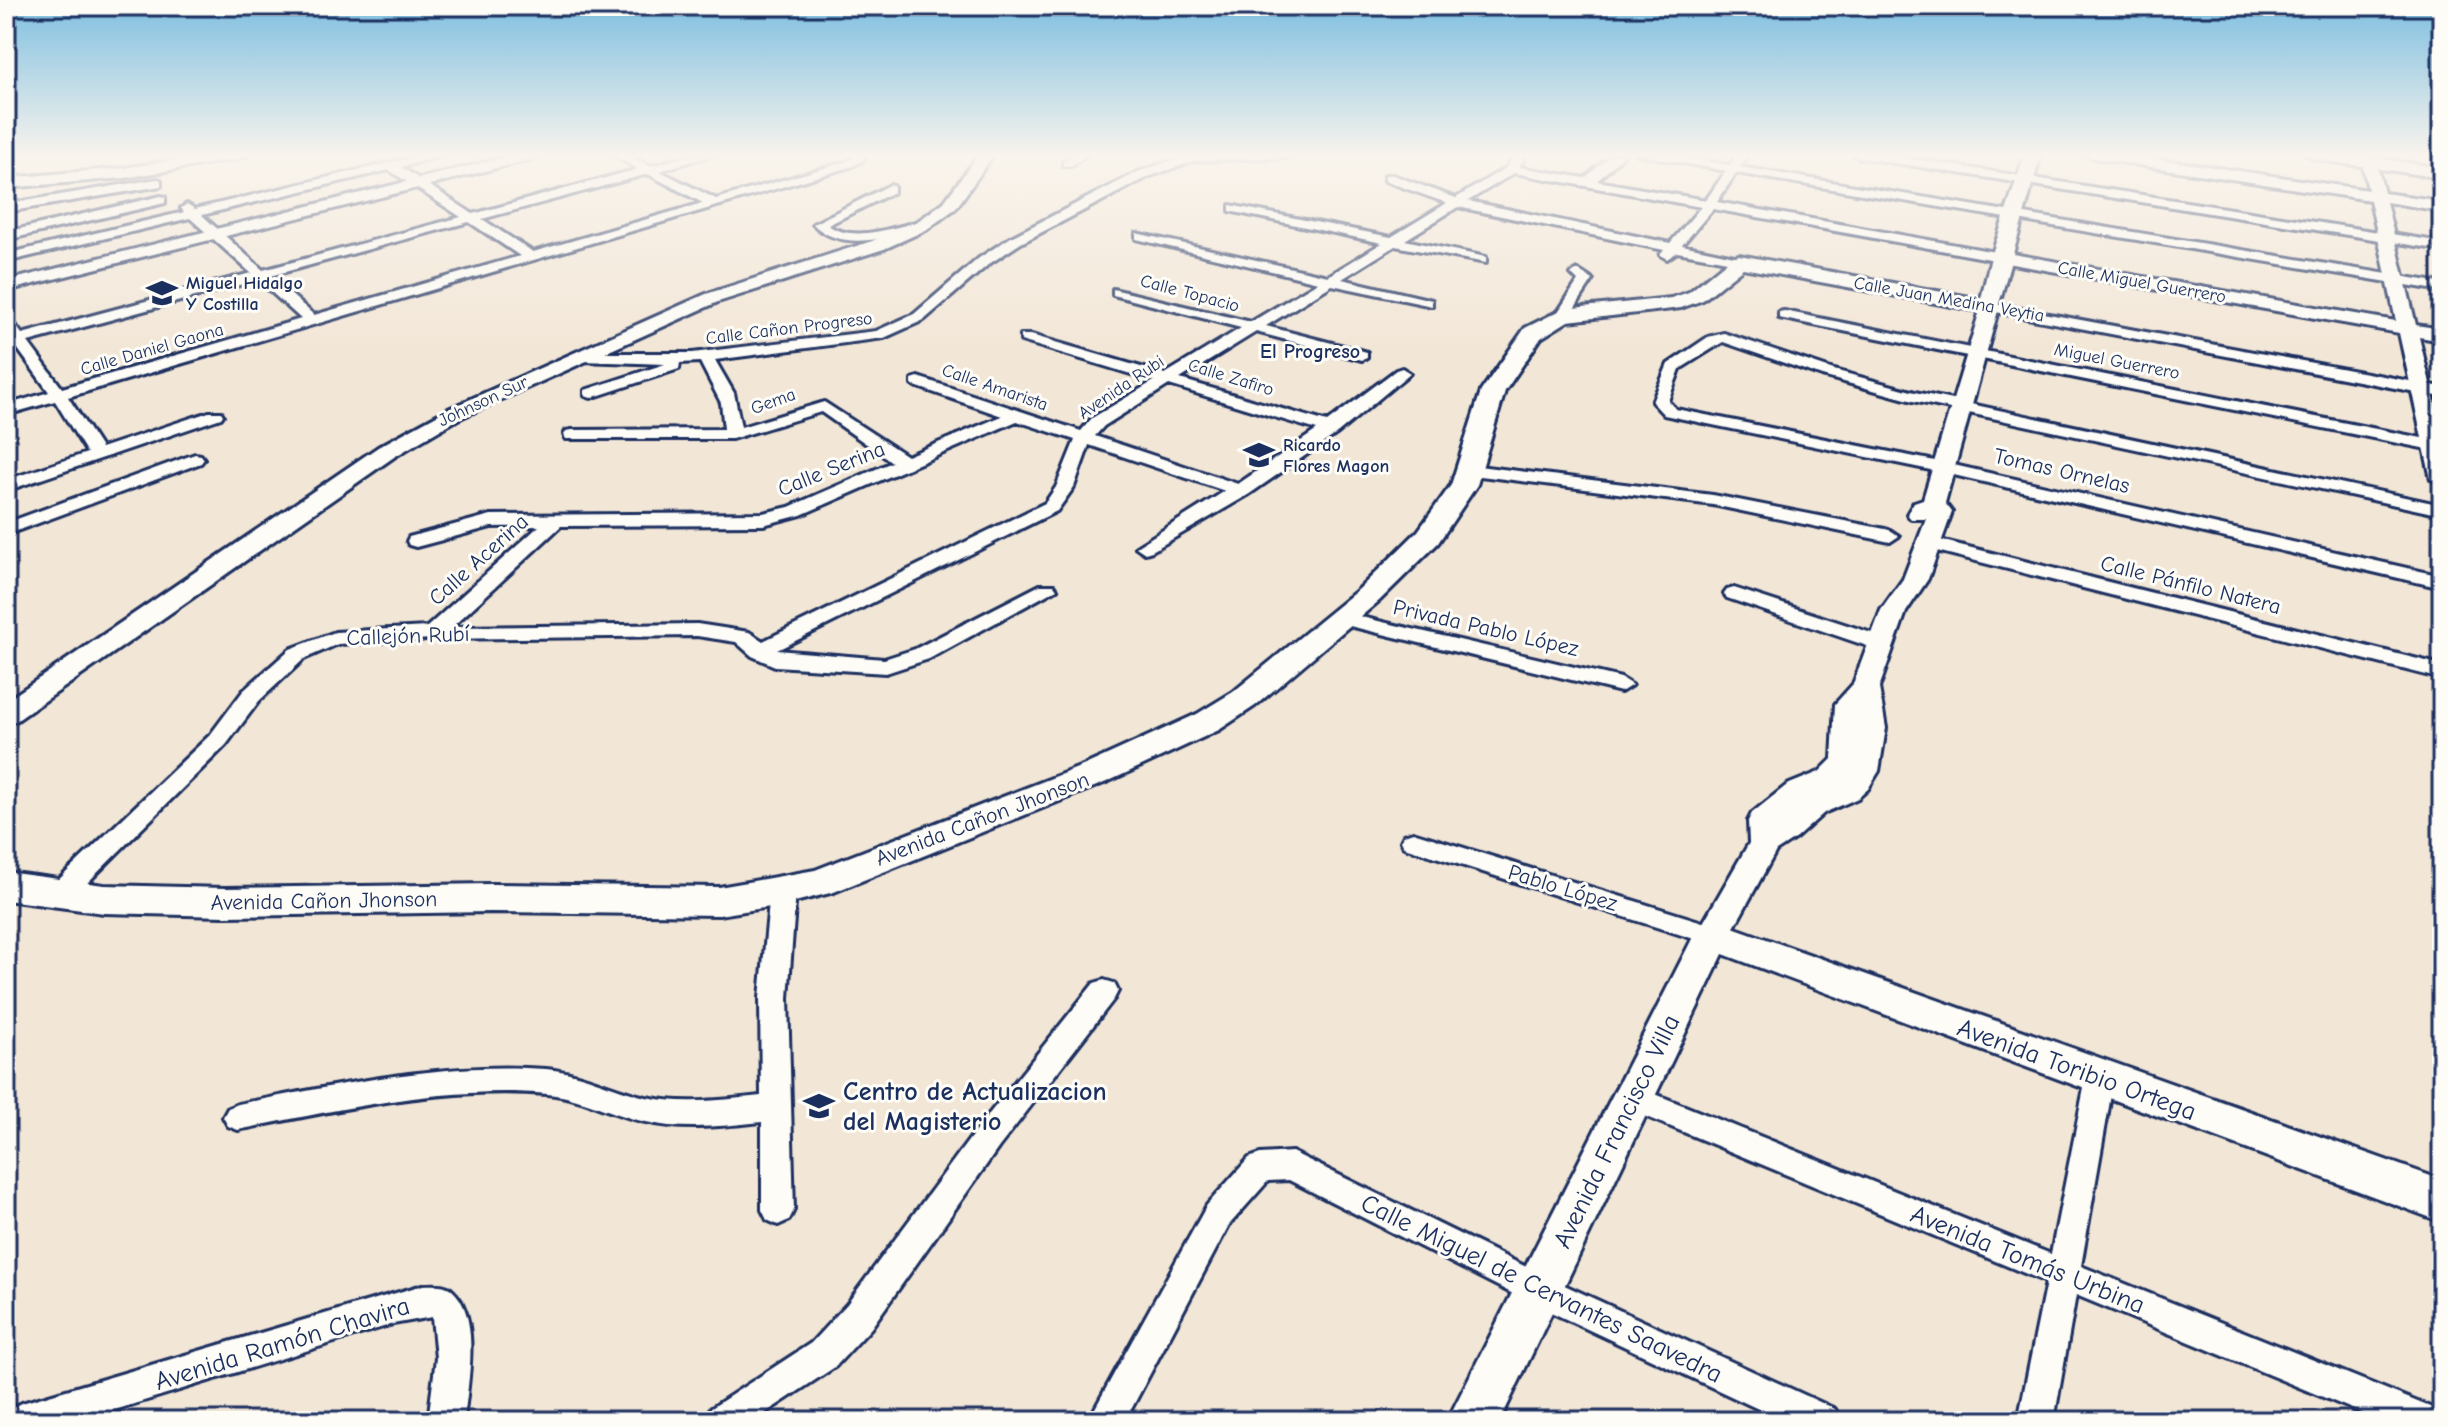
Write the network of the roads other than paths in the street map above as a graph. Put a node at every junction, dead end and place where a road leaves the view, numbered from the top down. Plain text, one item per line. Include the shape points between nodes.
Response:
1 (72, 221) edge
2 (148, 221) edge
3 (201, 221) edge
4 (271, 221) edge
5 (466, 221) edge
6 (474, 221) edge
7 (660, 221) edge
8 (826, 221) edge
9 (930, 221) edge
10 (1054, 221) edge
11 (1295, 221) edge
12 (1428, 221) edge
13 (1532, 221) edge
14 (1696, 221) edge
15 (1801, 221) edge
16 (2012, 221) edge
17 (2040, 221) edge
18 (2281, 221) edge
19 (2382, 221) edge
20 (927, 223) junction
21 (218, 234) junction
22 (6, 236) edge
23 (1141, 236) dead end
24 (2386, 237) junction
25 (1394, 241) junction
26 (2442, 246) edge
27 (1669, 253) junction
28 (2001, 257) junction
29 (6, 258) edge
30 (533, 258) junction
31 (1481, 260) dead end
32 (1739, 261) junction
33 (1578, 274) dead end
34 (262, 275) junction
35 (1328, 280) junction
36 (2396, 280) junction
37 (6, 286) edge
38 (2442, 287) edge
39 (1118, 292) dead end
40 (1427, 303) dead end
41 (1990, 307) junction
42 (1563, 315) junction
43 (1784, 315) dead end
44 (6, 322) edge
45 (313, 322) junction
46 (1253, 328) junction
47 (2407, 329) junction
48 (2442, 335) edge
49 (1026, 338) dead end
50 (13, 341) edge
51 (1978, 354) junction
52 (1362, 355) dead end
53 (582, 356) junction
54 (698, 357) junction
55 (1402, 373) dead end
56 (1166, 379) junction
57 (918, 382) dead end
58 (2421, 388) junction
59 (2442, 392) edge
60 (591, 393) dead end
61 (59, 395) junction
62 (1962, 406) junction
63 (6, 410) edge
64 (215, 415) dead end
65 (1017, 415) junction
66 (1332, 429) junction
67 (732, 434) junction
68 (572, 435) dead end
69 (1082, 438) junction
70 (2438, 446) edge
71 (97, 456) junction
72 (195, 459) dead end
73 (906, 464) junction
74 (1945, 468) junction
75 (1470, 470) junction
76 (2442, 479) edge
77 (6, 486) edge
78 (1242, 491) junction
79 (1933, 503) junction
80 (2442, 510) edge
81 (556, 521) junction
82 (6, 529) edge
83 (1890, 536) dead end
84 (416, 541) dead end
85 (1928, 543) junction
86 (1145, 547) dead end
87 (2442, 582) edge
88 (1047, 589) dead end
89 (1734, 594) dead end
90 (1894, 610) junction
91 (1340, 618) junction
92 (433, 633) junction
93 (1880, 643) junction
94 (759, 651) junction
95 (2442, 672) edge
96 (1621, 685) dead end
97 (6, 714) edge
98 (1413, 841) dead end
99 (6, 886) edge
100 (783, 891) junction
101 (60, 894) junction
102 (1713, 935) junction
103 (1104, 991) dead end
104 (2100, 1078) junction
105 (1633, 1098) junction
106 (776, 1108) junction
107 (238, 1117) dead end
108 (2442, 1201) edge
109 (778, 1210) dead end
110 (2063, 1274) junction
111 (1537, 1289) junction
112 (22, 1421) edge
113 (446, 1421) edge
114 (722, 1421) edge
115 (1106, 1421) edge
116 (1473, 1421) edge
117 (1823, 1421) edge
118 (2036, 1421) edge
119 (2423, 1421) edge

1 - 22 street
2 - 29 street
3 - 21 street
4 - 21 street
5 - 34 street
6 - 30 street
7 - 30 street, Calle Daniel Gaona
8 - 20 street via 821,228 843,237
9 - 20 street, Johnson Sur
10 - 54 street, Calle Cañon Progreso via 984,261 919,317 895,330 861,339
11 - 25 street
12 - 25 street, Avenida Rubi
13 - 27 street, Calle Juan Medina Veytia
14 - 27 street
15 - 28 street, Calle Miguel Guerrero
16 - 28 main road, Avenida Francisco Villa
17 - 36 street
18 - 24 street
19 - 24 street
20 - 53 street, Johnson Sur via 878,245 712,298
21 - 34 street
21 - 37 street
23 - 35 street
24 - 26 street
24 - 36 street
25 - 31 street
25 - 35 street, Avenida Rubi
27 - 32 street, Calle Juan Medina Veytia
28 - 41 main road, Avenida Francisco Villa
28 - 47 street, Calle Miguel Guerrero
30 - 45 street, Calle Daniel Gaona
32 - 41 main road, Calle Juan Medina Veytia
32 - 42 main road, Avenida Cañon Jhonson via 1696,296 1674,304
33 - 42 street via 1586,280
34 - 45 street
34 - 50 street
35 - 40 street
35 - 46 street, Avenida Rubi
36 - 38 street
36 - 47 street
39 - 46 street, Calle Topacio
41 - 51 street, Avenida Francisco Villa
41 - 58 street, Calle Juan Medina Veytia
42 - 75 main road, Avenida Cañon Jhonson via 1533,333 1493,391
43 - 51 street, Miguel Guerrero
44 - 50 street
45 - 61 street, Calle Daniel Gaona
46 - 52 street, Calle Topacio
46 - 56 street, Avenida Rubi
47 - 48 street, Calle Miguel Guerrero
47 - 58 street
49 - 56 street, Calle Zafiro
50 - 61 street
51 - 62 street, Avenida Francisco Villa
51 - 70 street, Miguel Guerrero
53 - 54 street, Calle Cañon Progreso
53 - 97 street, Johnson Sur via 453,414 386,452
54 - 60 street
54 - 67 street via 724,385 734,419
55 - 66 street
56 - 66 street, Calle Zafiro
56 - 69 street, Avenida Rubi
57 - 65 street, Calle Amarista
58 - 59 street, Calle Juan Medina Veytia
58 - 70 street
61 - 63 street, Calle Daniel Gaona
61 - 71 street
62 - 74 street, Avenida Francisco Villa
62 - 74 street, Tomas Ornelas via 1828,373 1724,337 1673,367 1660,402 1670,412
62 - 80 street
64 - 71 street
65 - 69 street, Calle Amarista
65 - 73 street, Calle Serina
66 - 78 street
67 - 68 street
67 - 73 street, Gema via 824,407
69 - 78 street, Calle Amarista
69 - 94 street, Avenida Rubi via 1066,487 1051,507
70 - 76 street
71 - 77 street
72 - 82 street
73 - 81 street, Calle Serina via 795,511 763,519
74 - 79 street, Avenida Francisco Villa
74 - 87 street, Tomas Ornelas
75 - 83 street via 1713,500
75 - 91 main road, Avenida Cañon Jhonson via 1428,537
78 - 86 street
79 - 85 street, Avenida Francisco Villa via 1940,512
79 - 90 street, Avenida Francisco Villa via 1922,507 1886,598
81 - 84 street, Calle Serina via 476,523
81 - 92 street, Calle Acerina
85 - 90 street, Avenida Francisco Villa via 1903,603
85 - 95 street, Calle Pánfilo Natera
88 - 94 street, Callejón Rubí via 922,654 886,666 782,661
89 - 93 street
90 - 93 street, Avenida Francisco Villa
91 - 96 street, Privada Pablo López
91 - 100 main road, Avenida Cañon Jhonson via 1244,699 1166,743 821,882
92 - 94 street, Callejón Rubí via 697,630 742,636
92 - 101 street, Callejón Rubí via 335,638 297,654
93 - 102 street, Avenida Francisco Villa via 1865,688 1872,713 1862,777 1847,791 1816,803 1785,834 1765,843
98 - 102 street, Pablo López
99 - 101 main road, Avenida Cañon Jhonson
100 - 101 main road, Avenida Cañon Jhonson via 719,901 224,902
100 - 106 street via 774,998
102 - 104 main road, Avenida Toribio Ortega
102 - 105 main road, Avenida Francisco Villa
103 - 114 street via 859,1316 823,1355
104 - 108 main road, Avenida Toribio Ortega
104 - 110 street
105 - 110 street, Avenida Tomás Urbina
105 - 111 main road, Avenida Francisco Villa
106 - 107 street via 660,1112 569,1083 528,1081 369,1092
106 - 109 street
110 - 118 street
110 - 119 street, Avenida Tomás Urbina
111 - 115 street, Calle Miguel de Cervantes Saavedra via 1292,1166 1260,1168 1218,1215
111 - 116 main road, Avenida Francisco Villa
111 - 117 street, Calle Miguel de Cervantes Saavedra
112 - 113 street, Avenida Ramón Chavira via 423,1301 441,1301 448,1308 453,1354

